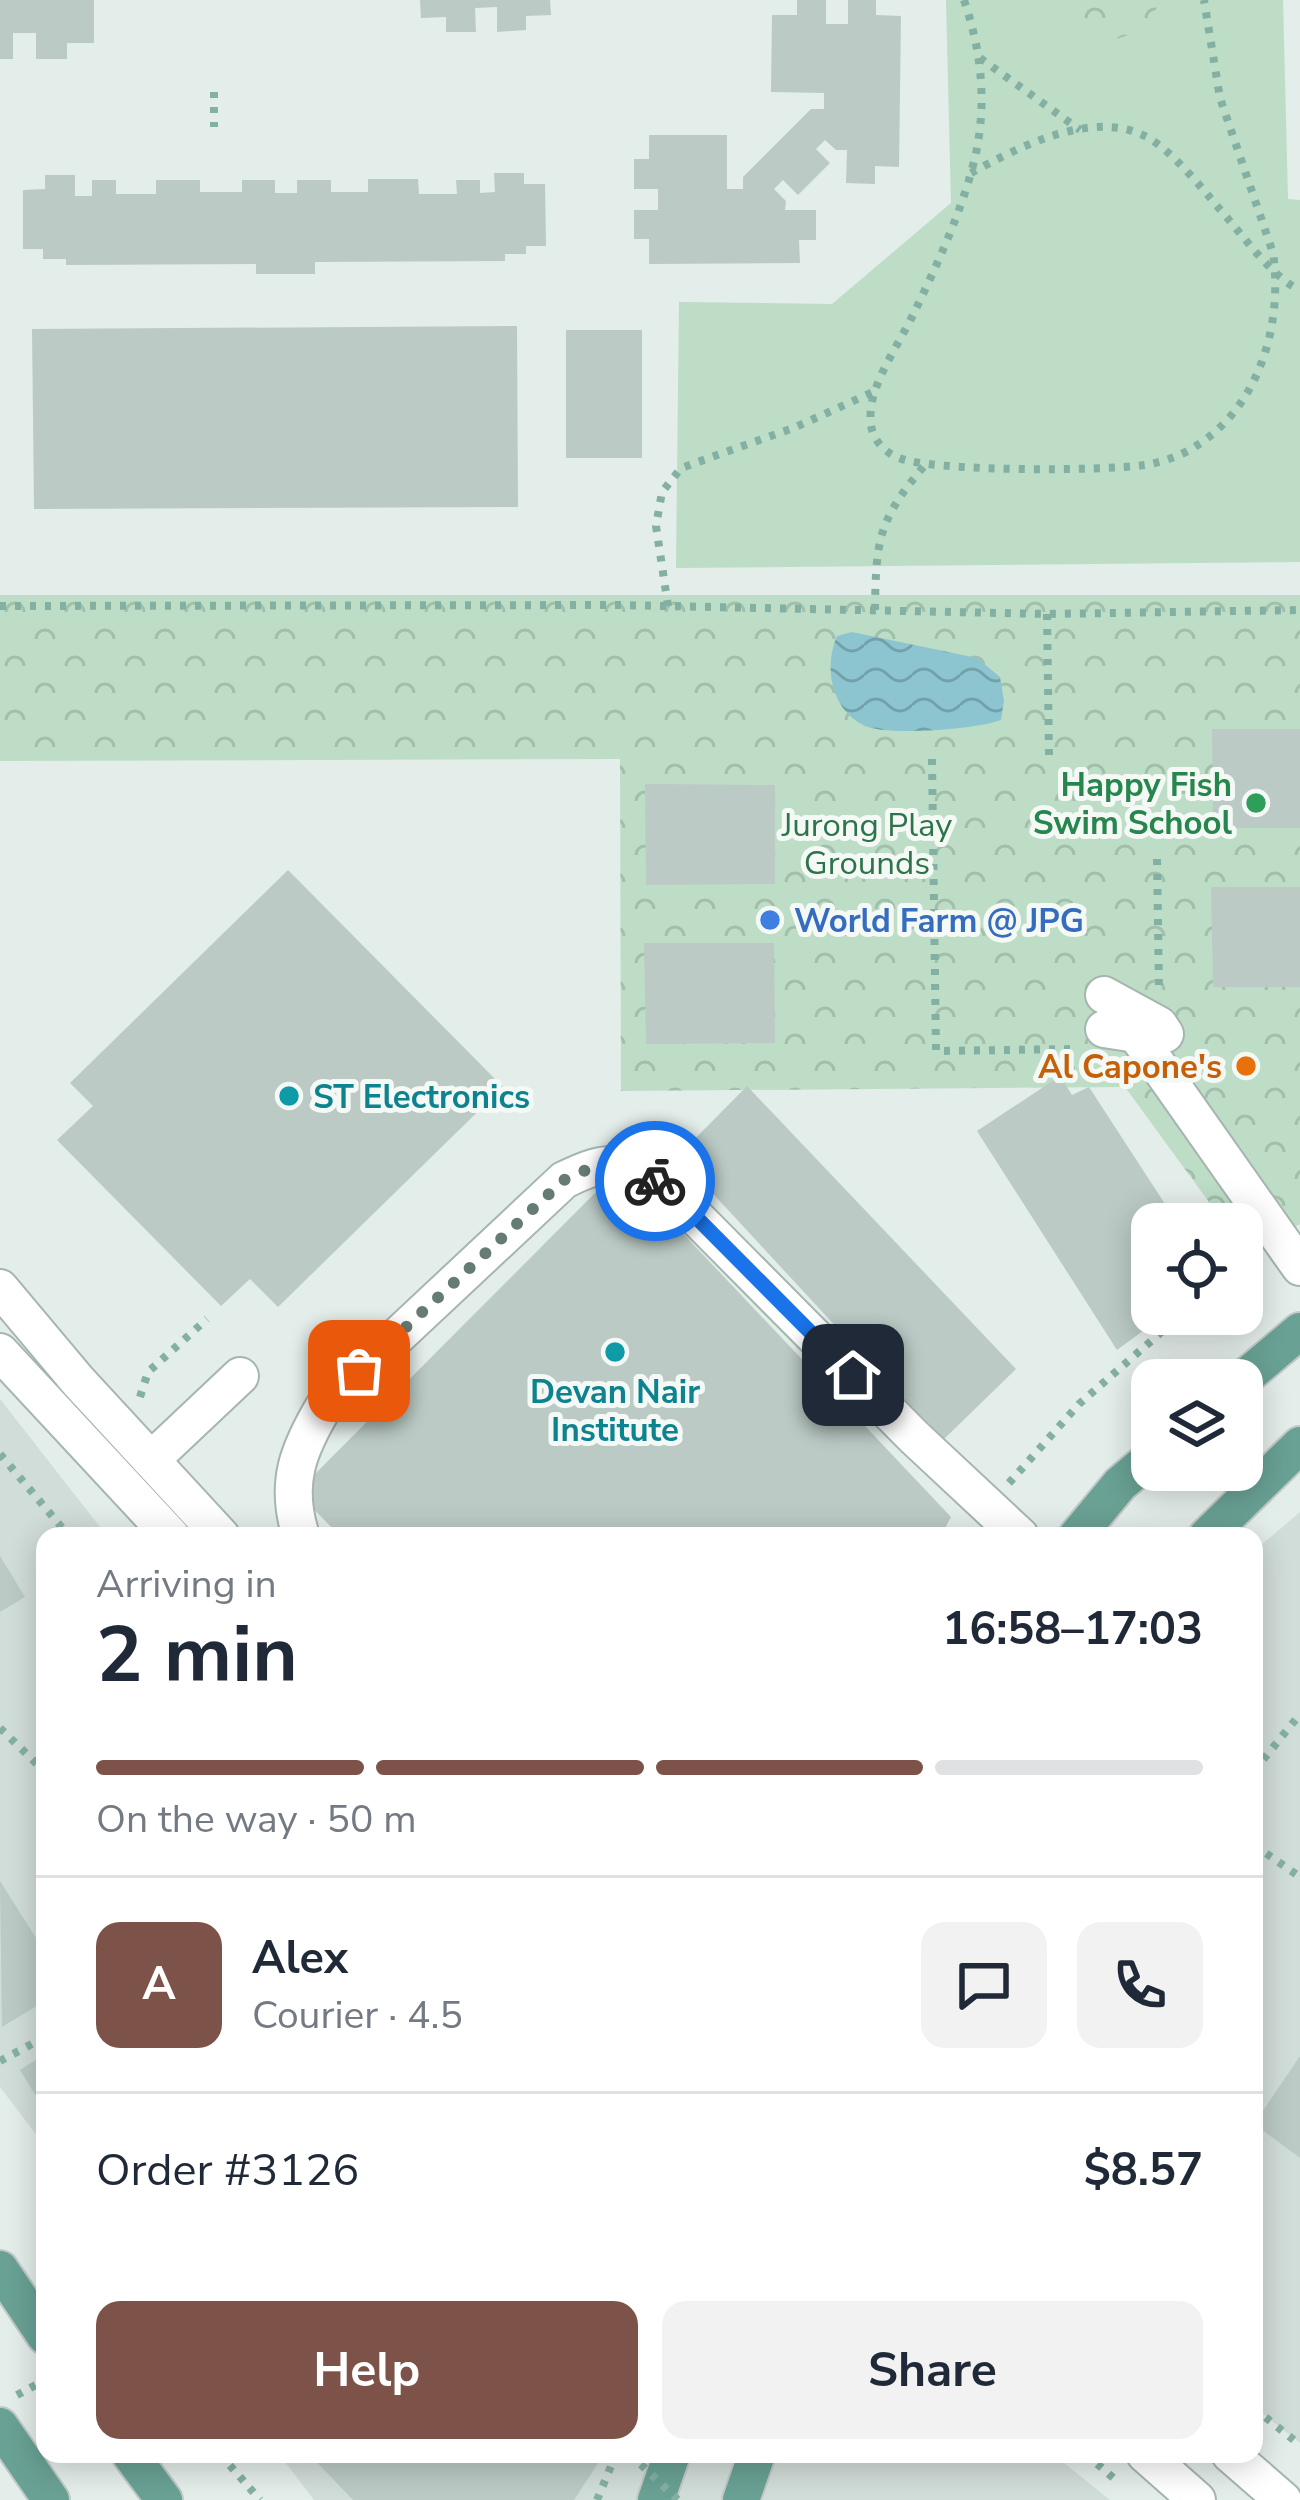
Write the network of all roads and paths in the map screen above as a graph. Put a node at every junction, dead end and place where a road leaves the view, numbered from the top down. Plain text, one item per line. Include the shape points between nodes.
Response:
1 (964, 0) edge
2 (1204, 0) edge
3 (980, 58) junction
4 (214, 92) dead end
5 (214, 127) dead end
6 (1081, 131) junction
7 (970, 173) junction
8 (1276, 277) junction
9 (1300, 291) edge
10 (874, 391) junction
11 (925, 465) junction
12 (0, 606) edge
13 (668, 606) junction
14 (874, 610) junction
15 (1300, 610) edge
16 (1047, 614) junction
17 (1049, 755) dead end
18 (932, 759) dead end
19 (1157, 860) dead end
20 (1159, 996) dead end
21 (1101, 1024) junction
22 (1300, 1228) edge
23 (1300, 1267) edge
24 (0, 1288) edge
25 (207, 1318) dead end
26 (1300, 1331) edge
27 (1158, 1335) edge
28 (0, 1352) edge
29 (1263, 1362) edge
30 (240, 1376) dead end
31 (139, 1398) dead end
32 (1300, 1444) edge
33 (0, 1454) edge
34 (152, 1460) junction
35 (1131, 1475) edge
36 (988, 1506) junction
37 (61, 1527) edge
38 (163, 1527) edge
39 (213, 1527) edge
40 (298, 1527) edge
41 (1010, 1527) edge
42 (1084, 1527) edge
43 (1216, 1527) edge
44 (1300, 1714) edge
45 (0, 1728) edge
46 (1263, 1760) edge
47 (36, 1763) edge
48 (1263, 1851) edge
49 (1300, 1877) edge
50 (36, 2042) edge
51 (0, 2061) edge
52 (0, 2269) edge
53 (36, 2323) edge
54 (1263, 2415) edge
55 (0, 2426) edge
56 (1300, 2445) edge
57 (137, 2463) edge
58 (228, 2463) edge
59 (612, 2463) edge
60 (639, 2463) edge
61 (669, 2463) edge
62 (755, 2463) edge
63 (1155, 2463) edge
64 (1240, 2463) edge
65 (51, 2500) edge
66 (164, 2500) edge
67 (260, 2500) edge
68 (597, 2500) edge
69 (656, 2500) edge
70 (678, 2500) edge
71 (741, 2500) edge
72 (1197, 2500) edge
73 (1283, 2500) edge

1 - 3 path
2 - 8 path via 1220,98
3 - 6 path
3 - 7 path via 980,130
4 - 5 path
6 - 7 path via 1035,140
6 - 8 path via 1148,137
7 - 10 path
8 - 9 path
8 - 11 path via 1264,362 1232,412 1195,447 1115,468
10 - 11 path via 873,434 885,451
10 - 13 path via 681,468 662,492 656,526
11 - 14 path via 880,531
12 - 13 path
13 - 14 path
14 - 16 path
15 - 16 path
16 - 17 path
18 - 21 path via 936,1051
19 - 20 path
21 - 22 street via 1159,1025
21 - 23 street via 1136,1034
24 - 34 street
25 - 31 path via 148,1372
26 - 29 main road
27 - 36 path via 1079,1404
28 - 38 street
30 - 34 street
32 - 43 main road
33 - 37 path
34 - 39 street
35 - 42 main road
36 - 40 street via 668,1189 632,1168 599,1163 564,1180 326,1402 302,1443 290,1502
36 - 41 street
44 - 46 path
45 - 47 path
48 - 49 path
50 - 51 path
52 - 53 main road
54 - 56 path
55 - 65 main road
57 - 66 main road
58 - 67 path
59 - 68 path
60 - 70 path, bridge
61 - 69 main road
62 - 71 main road
63 - 72 street
64 - 73 street

